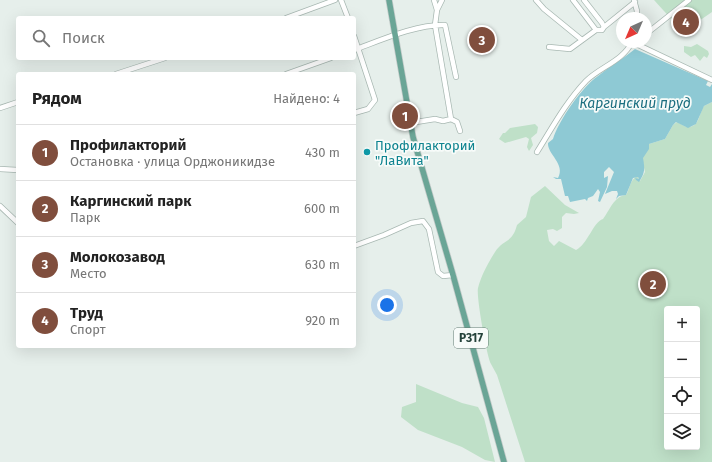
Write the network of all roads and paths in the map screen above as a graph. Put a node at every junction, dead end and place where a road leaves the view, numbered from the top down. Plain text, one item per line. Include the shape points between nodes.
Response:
1 (335, 0) edge
2 (342, 0) edge
3 (389, 0) edge
4 (434, 0) edge
5 (442, 0) edge
6 (536, 0) edge
7 (573, 0) edge
8 (584, 0) edge
9 (689, 0) edge
10 (634, 1) edge
11 (437, 10) junction
12 (635, 12) edge
13 (291, 16) edge
14 (347, 16) edge
15 (436, 25) junction
16 (604, 27) junction
17 (652, 29) edge
18 (596, 30) junction
19 (395, 36) junction
20 (582, 40) junction
21 (549, 47) dead end
22 (628, 48) edge
23 (648, 48) edge
24 (356, 49) edge
25 (159, 60) edge
26 (325, 60) edge
27 (122, 72) edge
28 (292, 72) edge
29 (456, 77) dead end
30 (712, 80) edge
31 (16, 103) edge
32 (0, 108) edge
33 (356, 112) edge
34 (451, 119) junction
35 (410, 122) junction
36 (460, 131) dead end
37 (537, 152) dead end
38 (0, 169) edge
39 (16, 170) edge
40 (0, 206) edge
41 (16, 221) edge
42 (356, 245) edge
43 (453, 275) junction
44 (504, 462) edge

1 - 13 street
2 - 14 street
3 - 19 main road, Р317
4 - 11 street
5 - 11 street
6 - 20 street
7 - 18 street
8 - 16 street
9 - 17 street
10 - 12 street
10 - 16 street
11 - 15 street
15 - 19 street
15 - 29 street via 445,25
15 - 34 street
16 - 18 street via 602,30
18 - 20 street
19 - 24 street
19 - 35 main road, Р317
20 - 21 street via 570,49
22 - 37 street via 581,86
23 - 30 street
24 - 33 street via 375,100 368,109
25 - 27 street
26 - 28 street
31 - 32 street
34 - 35 street
34 - 36 street via 457,122
35 - 43 main road, Р317
38 - 39 street
40 - 41 street
42 - 43 street via 407,224 423,221 429,229 438,272 443,276
43 - 44 main road, Р317

